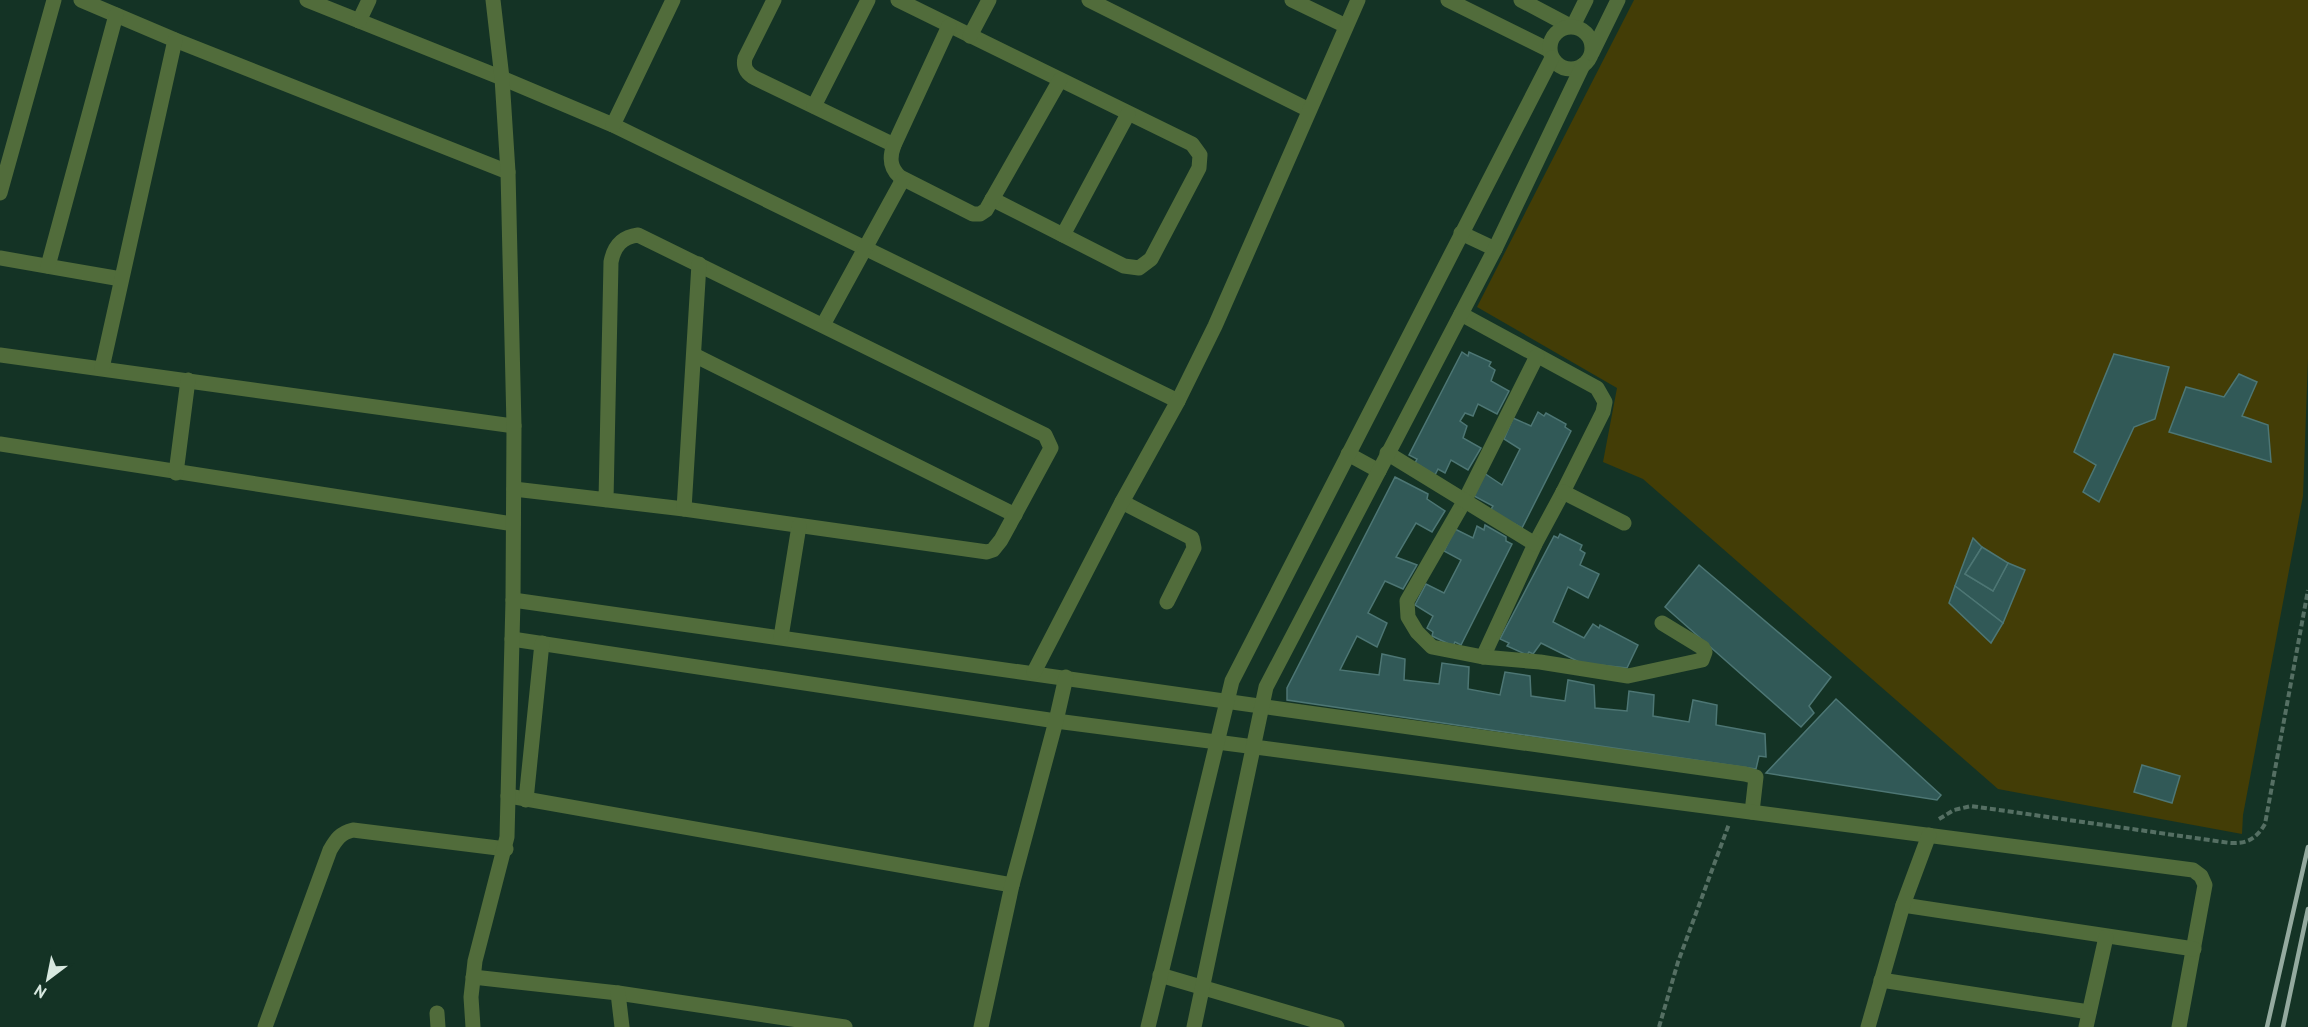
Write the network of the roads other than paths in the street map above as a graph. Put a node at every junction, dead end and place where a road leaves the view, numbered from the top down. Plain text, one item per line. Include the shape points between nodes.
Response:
1 (54, 0) edge
2 (81, 0) edge
3 (307, 0) edge
4 (369, 0) edge
5 (493, 0) edge
6 (673, 0) edge
7 (774, 0) edge
8 (868, 0) edge
9 (898, 0) edge
10 (989, 0) edge
11 (1089, 0) edge
12 (1292, 0) edge
13 (1359, 0) edge
14 (1448, 0) edge
15 (1521, 0) edge
16 (1586, 0) edge
17 (1618, 0) edge
18 (116, 15) junction
19 (359, 21) junction
20 (949, 26) junction
21 (1346, 26) junction
22 (1572, 26) junction
23 (970, 36) junction
24 (175, 40) junction
25 (1550, 54) junction
26 (1588, 59) junction
27 (502, 78) junction
28 (1060, 80) junction
29 (814, 106) junction
30 (1309, 110) junction
31 (1128, 114) junction
32 (613, 125) junction
33 (894, 145) junction
34 (508, 172) junction
35 (903, 178) junction
36 (0, 193) edge
37 (992, 199) junction
38 (1461, 233) junction
39 (1063, 235) junction
40 (866, 249) junction
41 (1495, 249) junction
42 (0, 258) edge
43 (699, 264) junction
44 (48, 267) junction
45 (121, 279) junction
46 (1461, 314) junction
47 (823, 325) junction
48 (0, 355) edge
49 (694, 355) junction
50 (1537, 356) junction
51 (102, 368) junction
52 (188, 380) junction
53 (1178, 401) junction
54 (514, 426) junction
55 (0, 444) edge
56 (1387, 453) junction
57 (1348, 454) junction
58 (1378, 471) junction
59 (176, 473) junction
60 (514, 489) junction
61 (1563, 492) junction
62 (606, 500) junction
63 (1465, 500) junction
64 (1122, 502) junction
65 (684, 509) junction
66 (1015, 516) junction
67 (1624, 523) dead end
68 (513, 524) junction
69 (798, 526) junction
70 (1535, 544) junction
71 (513, 600) junction
72 (1167, 602) dead end
73 (1662, 623) dead end
74 (781, 637) junction
75 (512, 639) junction
76 (542, 643) junction
77 (1483, 657) junction
78 (1034, 672) junction
79 (1066, 677) junction
80 (1226, 702) junction
81 (1261, 708) junction
82 (1056, 721) junction
83 (1216, 742) junction
84 (1254, 746) junction
85 (508, 796) junction
86 (526, 800) junction
87 (1752, 812) junction
88 (1929, 835) junction
89 (506, 849) junction
90 (1012, 885) junction
91 (1903, 905) junction
92 (2106, 937) junction
93 (2194, 949) junction
94 (1160, 975) junction
95 (473, 977) junction
96 (1881, 980) junction
97 (1204, 988) junction
98 (618, 993) junction
99 (2088, 1019) edge
100 (265, 1027) edge
101 (473, 1027) edge
102 (622, 1027) edge
103 (845, 1027) edge
104 (981, 1027) edge
105 (1148, 1027) edge
106 (1194, 1027) edge
107 (1336, 1027) edge
108 (1868, 1027) edge
109 (2179, 1027) edge

1 - 36 street
2 - 18 street
3 - 19 street
4 - 19 street
5 - 27 street
6 - 32 street
7 - 29 street via 744,68 754,78
8 - 29 street
9 - 20 street
10 - 23 street
11 - 30 street
12 - 21 street
13 - 21 street
14 - 25 street
15 - 22 street
16 - 22 street
17 - 26 street
18 - 24 street
18 - 44 street
19 - 27 street
20 - 23 street
20 - 33 street
21 - 30 street
22 - 25 street via 1557,31 1550,43
22 - 26 street via 1586,33 1592,45
23 - 28 street
24 - 34 street
24 - 45 street
25 - 26 street via 1563,68 1570,69
25 - 38 street
26 - 41 street
27 - 32 street
27 - 34 street
28 - 31 street
28 - 37 street
29 - 33 street
30 - 53 street
31 - 39 street
31 - 39 street via 1192,144 1200,154 1199,168 1151,259 1132,268
32 - 40 street
33 - 35 street via 892,166
34 - 54 street
35 - 37 street via 973,214 986,210
35 - 40 street
37 - 39 street
38 - 41 street
38 - 57 street
40 - 47 street
40 - 53 street
41 - 46 street
42 - 44 street
43 - 47 street
43 - 49 street
43 - 62 street via 638,235 622,240 612,253
44 - 45 street
45 - 51 street
46 - 50 street
46 - 56 street
47 - 66 street via 1045,435 1050,452
48 - 51 street
49 - 65 street
49 - 66 street
50 - 61 street via 1598,388 1605,402
50 - 63 street
51 - 52 street
52 - 54 street
52 - 59 street
53 - 64 street
54 - 60 street
55 - 59 street
56 - 58 street
56 - 63 street
57 - 58 street
57 - 80 street via 1237,670
58 - 81 street via 1270,678
59 - 68 street
60 - 62 street
60 - 68 street
61 - 67 street
61 - 70 street
62 - 65 street
63 - 70 street
63 - 77 street via 1407,601 1408,616 1432,647
64 - 72 street via 1192,538 1194,548
64 - 78 street
65 - 69 street
66 - 69 street via 998,546 987,552
68 - 71 street
69 - 74 street
70 - 77 street
71 - 74 street
71 - 75 street
73 - 77 street via 1703,648 1702,660 1628,676
74 - 78 street
75 - 76 street
75 - 85 street
76 - 82 street
76 - 86 street
78 - 79 street
79 - 80 street
79 - 82 street
80 - 81 street
80 - 83 street
81 - 84 street
81 - 87 street via 1745,774 1756,777
82 - 83 street
82 - 90 street
83 - 84 street
83 - 94 street
84 - 87 street
84 - 97 street
85 - 86 street
85 - 89 street
86 - 90 street
87 - 88 street
88 - 91 street
88 - 93 street via 2193,870 2205,885
89 - 95 street
89 - 100 street via 353,830 337,838
90 - 104 street
91 - 92 street
91 - 96 street
92 - 93 street
92 - 99 street
93 - 109 street
94 - 97 street
94 - 105 street
95 - 98 street
95 - 101 street
96 - 99 street
96 - 108 street
97 - 106 street
97 - 107 street
98 - 102 street
98 - 103 street

